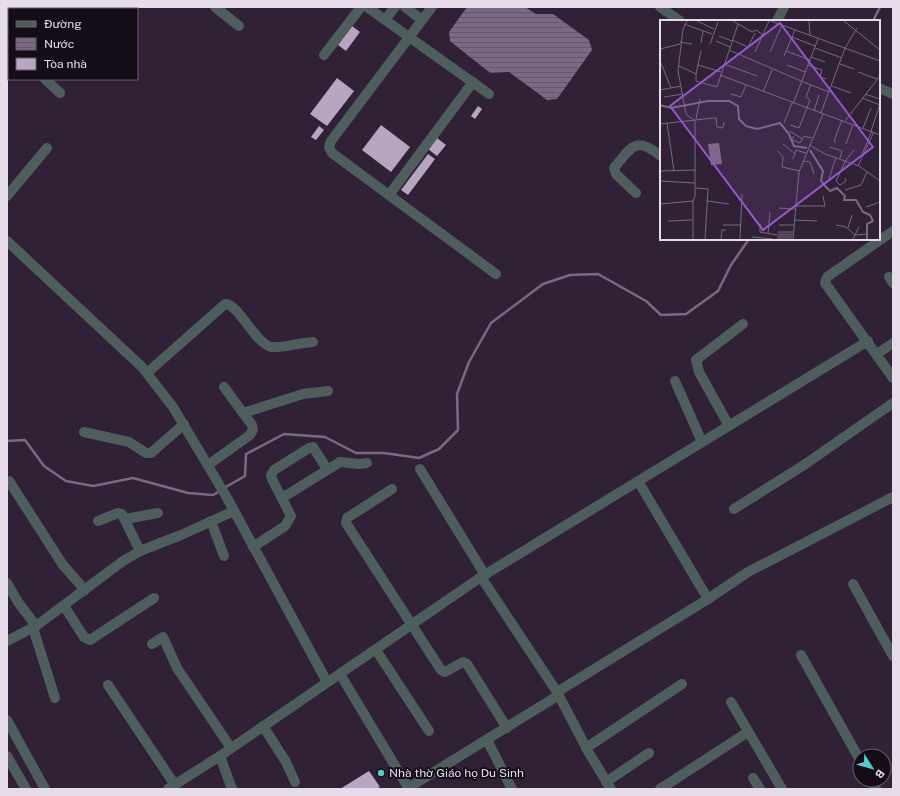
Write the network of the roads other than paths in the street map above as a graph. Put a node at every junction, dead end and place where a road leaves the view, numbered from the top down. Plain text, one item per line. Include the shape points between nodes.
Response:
1 (215, 7) edge
2 (361, 7) edge
3 (367, 7) edge
4 (395, 7) edge
5 (405, 7) edge
6 (432, 7) edge
7 (660, 7) edge
8 (784, 7) edge
9 (385, 20) junction
10 (422, 20) junction
11 (679, 20) edge
12 (778, 20) edge
13 (239, 26) dead end
14 (409, 37) junction
15 (324, 55) dead end
16 (46, 80) edge
17 (473, 82) junction
18 (880, 88) edge
19 (60, 93) dead end
20 (490, 94) dead end
21 (893, 94) edge
22 (47, 148) dead end
23 (660, 155) edge
24 (636, 193) dead end
25 (389, 195) junction
26 (7, 196) edge
27 (893, 231) edge
28 (7, 241) edge
29 (496, 274) dead end
30 (743, 324) dead end
31 (868, 341) junction
32 (313, 342) dead end
33 (893, 342) edge
34 (877, 354) junction
35 (147, 373) junction
36 (893, 378) edge
37 (675, 381) dead end
38 (224, 387) dead end
39 (328, 391) dead end
40 (893, 403) edge
41 (243, 413) junction
42 (184, 424) junction
43 (729, 426) junction
44 (84, 432) dead end
45 (702, 442) junction
46 (368, 463) dead end
47 (208, 465) junction
48 (327, 469) junction
49 (420, 469) dead end
50 (9, 481) dead end
51 (638, 481) junction
52 (392, 489) dead end
53 (893, 497) edge
54 (282, 498) junction
55 (734, 509) dead end
56 (234, 511) junction
57 (158, 514) dead end
58 (125, 519) junction
59 (98, 521) dead end
60 (211, 521) junction
61 (253, 547) junction
62 (140, 551) junction
63 (224, 556) dead end
64 (483, 576) junction
65 (7, 583) edge
66 (853, 584) dead end
67 (85, 590) junction
68 (154, 598) dead end
69 (708, 599) junction
70 (64, 606) junction
71 (413, 624) junction
72 (34, 627) junction
73 (7, 641) edge
74 (152, 644) dead end
75 (376, 650) junction
76 (801, 655) dead end
77 (893, 656) edge
78 (340, 674) junction
79 (327, 682) junction
80 (682, 684) dead end
81 (108, 685) dead end
82 (558, 694) junction
83 (55, 698) dead end
84 (731, 702) dead end
85 (7, 720) edge
86 (264, 726) junction
87 (507, 728) junction
88 (429, 731) dead end
89 (748, 732) junction
90 (487, 740) junction
91 (231, 748) junction
92 (586, 748) junction
93 (853, 748) edge
94 (649, 752) dead end
95 (7, 756) edge
96 (220, 756) junction
97 (753, 778) dead end
98 (295, 782) dead end
99 (607, 786) edge
100 (171, 787) edge
101 (409, 788) edge
102 (26, 789) edge
103 (45, 789) edge
104 (232, 789) edge
105 (512, 789) edge
106 (660, 789) edge
107 (760, 789) edge
108 (782, 789) edge

1 - 13 street
2 - 15 street
3 - 9 street
4 - 9 street
5 - 10 street
6 - 10 street
7 - 11 street
8 - 12 street
9 - 14 street
10 - 14 street
14 - 17 street
14 - 25 street via 329,147 332,153
16 - 19 street
17 - 20 street
17 - 25 street
18 - 21 street
22 - 26 street
23 - 24 street via 648,146 636,145 629,149 614,168 616,174
25 - 29 street
27 - 31 street via 825,280
28 - 35 street
30 - 43 street via 696,360 699,372
31 - 34 street
31 - 43 street
32 - 35 street via 271,347 260,340 236,309 225,304
33 - 34 street
34 - 36 street
35 - 42 street
37 - 45 street
38 - 41 street
39 - 41 street via 303,394
40 - 55 street via 804,465
41 - 47 street via 252,425 250,435
42 - 44 street via 151,453 146,453 129,442
42 - 47 street
43 - 45 street
45 - 51 street
46 - 48 street via 340,462
47 - 56 street
48 - 54 street
48 - 54 street via 314,447 308,448 274,470 272,479
49 - 64 street
50 - 67 street via 63,565
51 - 64 street
51 - 69 street
52 - 71 street via 347,518 346,523
53 - 69 street via 748,572
54 - 61 street via 290,516 289,522
56 - 60 street
56 - 61 street
57 - 58 street
58 - 59 street via 120,513
58 - 62 street
60 - 62 street
60 - 63 street
61 - 79 street
62 - 67 street
64 - 71 street
64 - 82 street
65 - 72 street
66 - 77 street
67 - 70 street
68 - 70 street via 90,640 84,637
69 - 82 street
70 - 72 street
71 - 75 street
71 - 87 street via 443,672 463,662 466,664
72 - 73 street
72 - 83 street
74 - 91 street via 163,638 177,668
75 - 78 street
75 - 88 street
76 - 93 street
78 - 79 street
78 - 101 street
79 - 86 street
80 - 92 street
81 - 100 street
82 - 87 street
82 - 92 street
84 - 89 street
85 - 103 street
86 - 91 street
86 - 98 street
87 - 90 street
89 - 106 street
89 - 108 street
90 - 101 street
90 - 105 street
91 - 96 street
92 - 99 street
94 - 99 street
95 - 102 street
96 - 100 street
96 - 104 street
97 - 107 street

